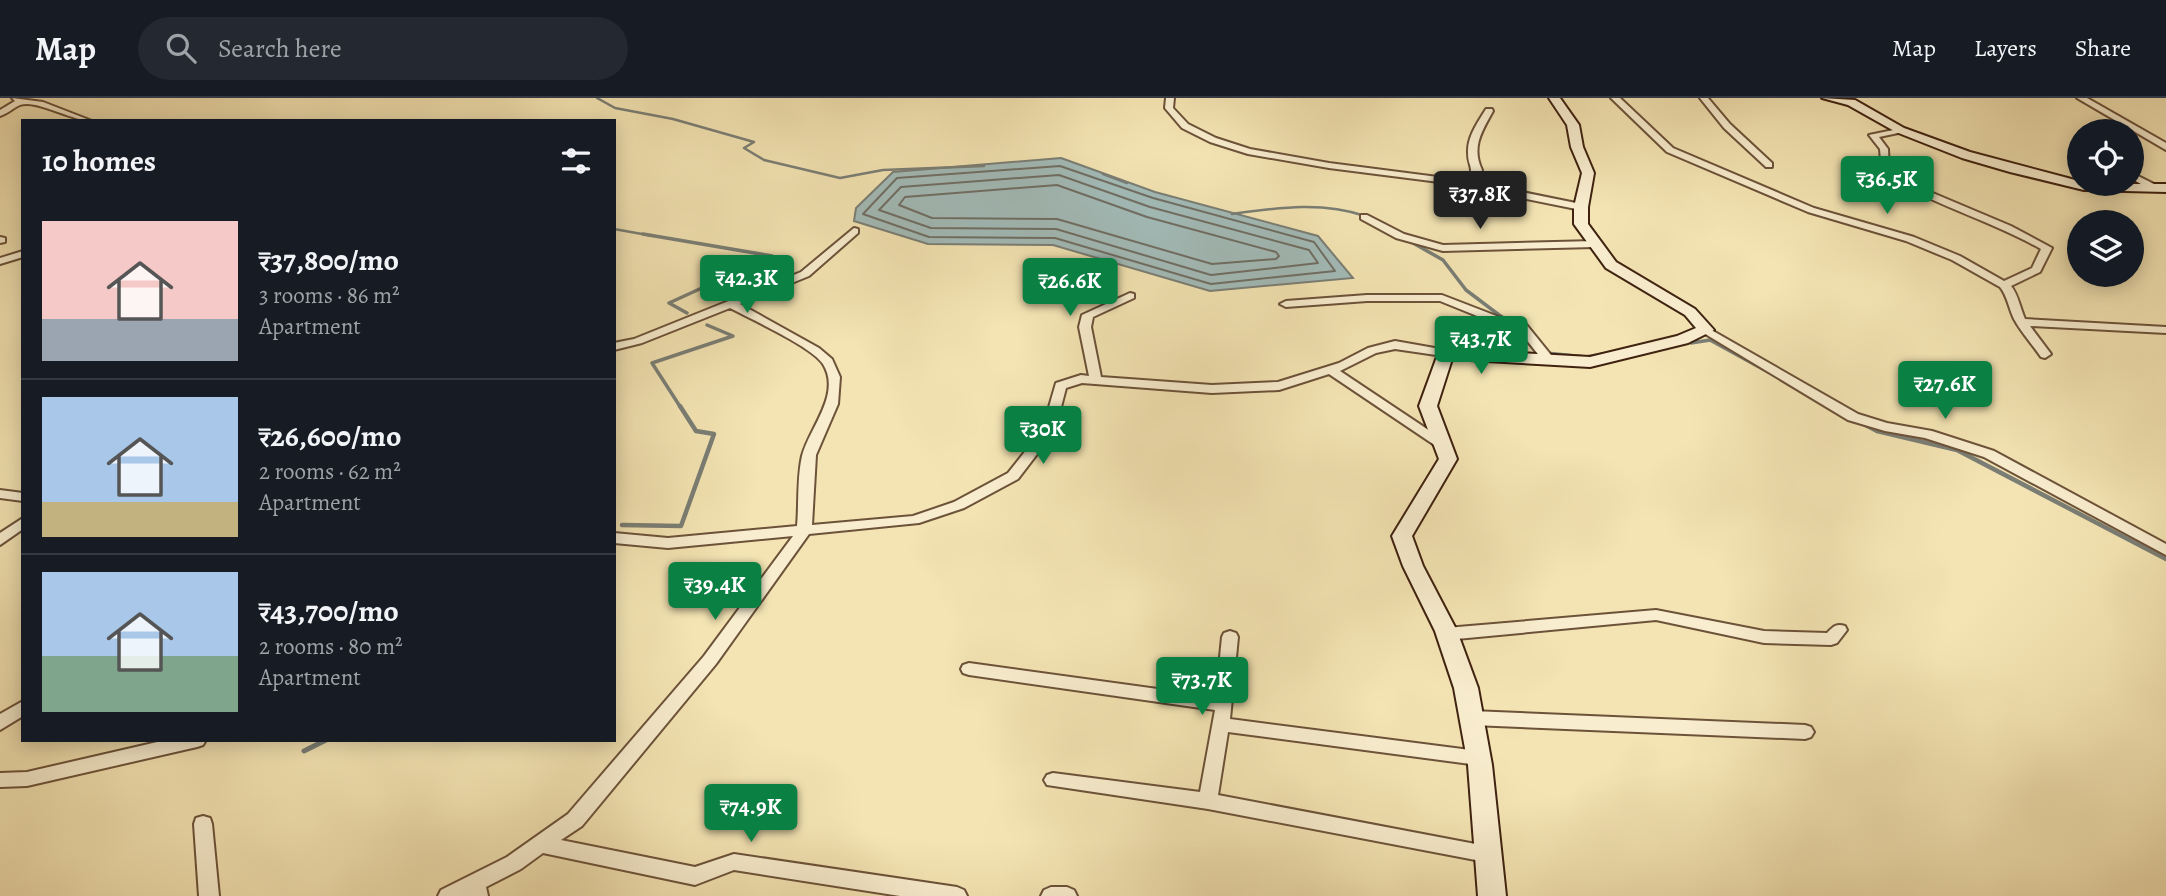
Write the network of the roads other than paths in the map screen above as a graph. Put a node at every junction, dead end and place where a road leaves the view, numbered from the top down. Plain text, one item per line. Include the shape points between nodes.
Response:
1 (1170, 98) edge
2 (1554, 98) edge
3 (1615, 98) edge
4 (1704, 98) edge
5 (1827, 98) edge
6 (2081, 98) edge
7 (19, 100) edge
8 (1489, 111) dead end
9 (0, 114) edge
10 (82, 119) edge
11 (1900, 130) junction
12 (2166, 147) edge
13 (1769, 165) dead end
14 (1715, 169) junction
15 (1724, 181) dead end
16 (2144, 182) edge
17 (1472, 186) junction
18 (2151, 186) junction
19 (2166, 188) edge
20 (1581, 207) junction
21 (1364, 217) dead end
22 (854, 231) dead end
23 (1595, 244) junction
24 (21, 255) edge
25 (0, 261) edge
26 (2004, 285) junction
27 (1130, 296) dead end
28 (731, 304) junction
29 (1286, 304) dead end
30 (2021, 322) junction
31 (1706, 330) junction
32 (2166, 330) edge
33 (616, 346) edge
34 (1446, 354) junction
35 (2045, 354) dead end
36 (1549, 360) junction
37 (1330, 370) junction
38 (1096, 380) junction
39 (1441, 443) junction
40 (0, 494) edge
41 (21, 496) edge
42 (21, 524) edge
43 (804, 531) junction
44 (616, 538) edge
45 (0, 540) edge
46 (2166, 550) edge
47 (1839, 630) dead end
48 (1446, 634) junction
49 (1230, 636) dead end
50 (969, 669) dead end
51 (1224, 705) junction
52 (21, 708) edge
53 (1472, 718) junction
54 (0, 723) edge
55 (1220, 724) junction
56 (1805, 732) dead end
57 (188, 742) edge
58 (1478, 758) junction
59 (0, 780) edge
60 (1053, 780) dead end
61 (1208, 801) junction
62 (202, 824) dead end
63 (540, 844) junction
64 (1486, 854) junction
65 (477, 889) edge
66 (209, 896) edge
67 (448, 896) edge
68 (957, 896) edge
69 (1051, 896) edge
70 (1067, 896) edge
71 (1492, 896) edge

1 - 17 street via 1169,108 1182,124 1249,150 1297,162
2 - 20 street via 1573,125 1588,173
3 - 14 street via 1670,150
4 - 13 street
5 - 11 street via 1864,107
6 - 12 street
7 - 9 street
7 - 10 street
8 - 17 street via 1472,142 1472,162 1477,170
11 - 18 street via 1966,155 2084,186
11 - 26 street via 1872,135 1884,149 1885,171 1923,194 2047,248 2036,270
14 - 15 street
14 - 26 street via 1811,210 1910,239
16 - 18 street
17 - 20 street
18 - 19 street
20 - 23 street via 1581,225
21 - 23 street via 1400,236 1443,248
22 - 28 street via 805,274
23 - 31 street via 1611,265 1690,312
24 - 25 street
26 - 30 street
27 - 38 street via 1088,316 1084,327
28 - 33 street
28 - 43 street via 815,350 828,362 834,377 832,404 809,456
29 - 36 street via 1442,298 1521,325
30 - 32 street
30 - 35 street
31 - 36 street via 1590,362
31 - 46 street via 1853,417 1937,436 1989,454
34 - 36 street
34 - 37 street via 1395,345 1372,350
34 - 39 street via 1429,406
37 - 38 street via 1279,386 1212,389
37 - 39 street
38 - 43 street via 1068,381 1060,386 1037,445 1013,476 959,505 914,520
39 - 48 street via 1448,459 1402,536 1408,559
40 - 41 street
42 - 45 street
43 - 44 street via 668,543
43 - 63 street via 701,671 575,820
47 - 48 street via 1831,639 1803,640 1656,615
48 - 53 street
49 - 51 street
50 - 51 street
51 - 55 street
52 - 54 street
53 - 56 street
53 - 58 street
55 - 58 street
55 - 61 street
57 - 59 street via 27,779
58 - 64 street
60 - 61 street
61 - 64 street
62 - 66 street
63 - 65 street
63 - 68 street via 695,876 734,862
64 - 71 street
65 - 67 street
69 - 70 street

